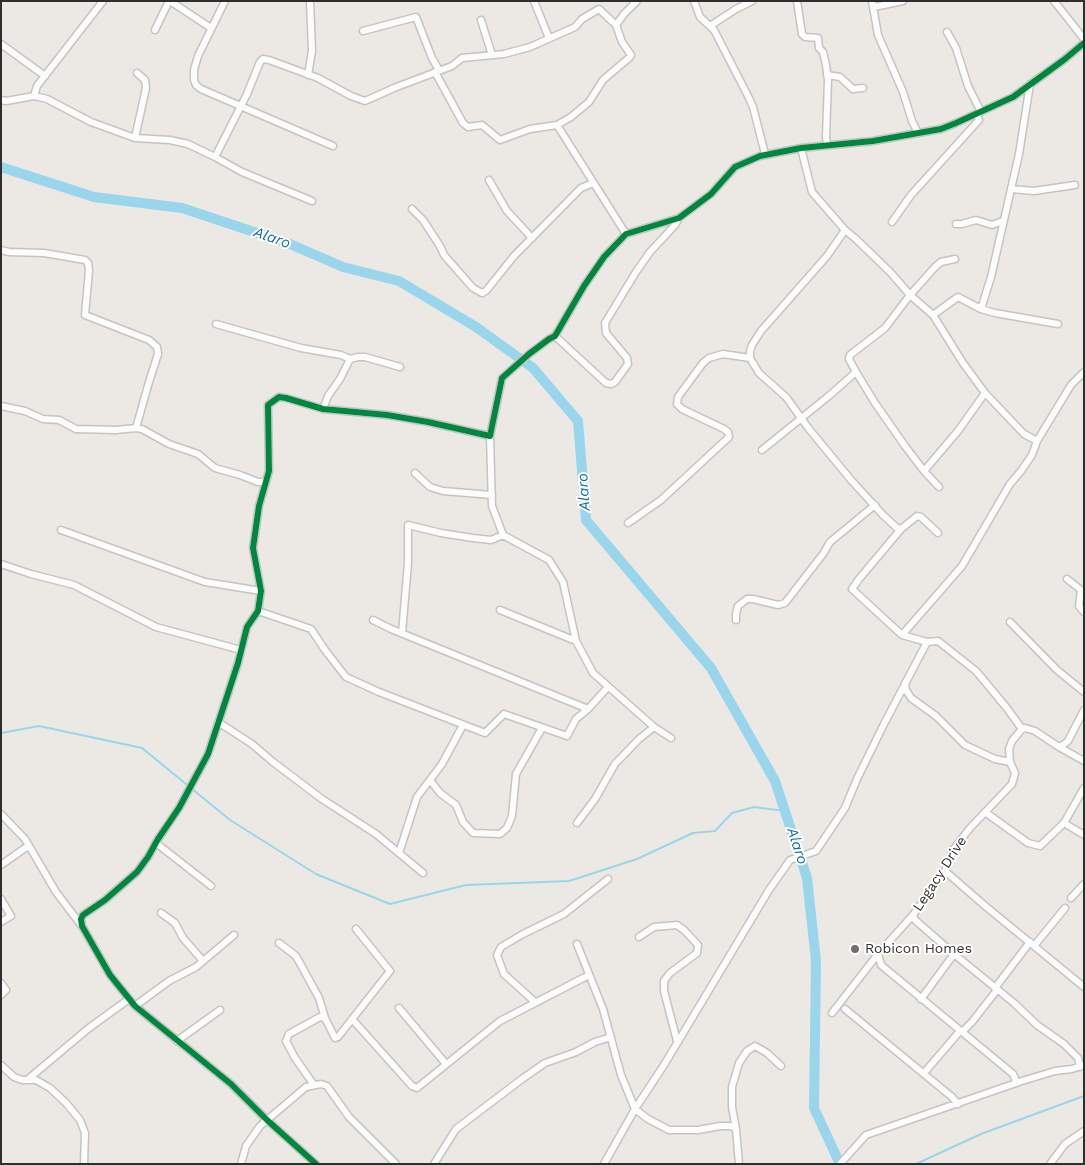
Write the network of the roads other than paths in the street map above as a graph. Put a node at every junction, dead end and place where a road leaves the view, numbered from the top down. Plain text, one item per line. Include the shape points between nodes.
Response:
1 (103, 1) edge
2 (170, 1) edge
3 (225, 1) edge
4 (310, 1) edge
5 (534, 1) edge
6 (636, 1) edge
7 (694, 1) edge
8 (752, 1) edge
9 (798, 1) edge
10 (904, 1) edge
11 (1054, 1) edge
12 (873, 4) edge
13 (481, 20) dead end
14 (616, 25) junction
15 (710, 26) junction
16 (211, 28) junction
17 (155, 30) dead end
18 (363, 31) dead end
19 (947, 32) dead end
20 (549, 38) junction
21 (1084, 41) edge
22 (1, 44) edge
23 (492, 55) junction
24 (437, 71) junction
25 (137, 73) dead end
26 (308, 75) junction
27 (827, 75) junction
28 (45, 76) junction
29 (1030, 84) junction
30 (863, 88) dead end
31 (34, 96) junction
32 (1, 100) edge
33 (240, 105) junction
34 (979, 113) junction
35 (557, 125) junction
36 (918, 133) junction
37 (135, 138) junction
38 (828, 145) junction
39 (333, 146) dead end
40 (801, 148) junction
41 (765, 154) junction
42 (215, 157) junction
43 (489, 180) dead end
44 (593, 183) junction
45 (1075, 186) dead end
46 (1011, 189) junction
47 (312, 201) dead end
48 (412, 209) dead end
49 (679, 218) junction
50 (1003, 221) junction
51 (892, 222) dead end
52 (956, 224) dead end
53 (845, 230) junction
54 (626, 234) junction
55 (532, 238) junction
56 (1, 250) edge
57 (955, 259) dead end
58 (910, 295) junction
59 (981, 309) junction
60 (932, 315) junction
61 (216, 324) dead end
62 (1058, 324) dead end
63 (555, 336) junction
64 (750, 358) junction
65 (350, 359) junction
66 (400, 367) dead end
67 (856, 372) junction
68 (1084, 372) edge
69 (985, 393) junction
70 (1, 406) edge
71 (323, 409) junction
72 (801, 418) junction
73 (136, 428) junction
74 (490, 436) junction
75 (1037, 441) junction
76 (762, 450) dead end
77 (924, 471) junction
78 (415, 473) dead end
79 (266, 482) junction
80 (939, 487) dead end
81 (492, 495) junction
82 (875, 506) junction
83 (628, 523) dead end
84 (901, 529) junction
85 (61, 530) dead end
86 (938, 533) dead end
87 (504, 535) junction
88 (1, 564) edge
89 (1066, 578) dead end
90 (261, 591) junction
91 (500, 610) dead end
92 (258, 611) junction
93 (1084, 612) edge
94 (373, 620) dead end
95 (736, 620) dead end
96 (1010, 622) dead end
97 (402, 633) junction
98 (902, 635) junction
99 (576, 641) junction
100 (927, 642) junction
101 (241, 650) junction
102 (905, 683) junction
103 (608, 687) junction
104 (1084, 692) edge
105 (588, 709) junction
106 (1084, 710) edge
107 (218, 722) junction
108 (463, 725) junction
109 (654, 727) junction
110 (542, 728) junction
111 (1022, 729) junction
112 (671, 738) dead end
113 (1059, 746) junction
114 (1084, 761) edge
115 (1010, 762) junction
116 (430, 780) junction
117 (1084, 788) edge
118 (985, 812) junction
119 (1, 814) edge
120 (577, 823) dead end
121 (1064, 823) junction
122 (1084, 835) edge
123 (156, 843) junction
124 (28, 846) junction
125 (399, 853) junction
126 (1, 865) edge
127 (945, 871) junction
128 (424, 873) dead end
129 (608, 879) dead end
130 (1084, 884) edge
131 (211, 886) dead end
132 (1071, 898) dead end
133 (1, 900) edge
134 (1065, 908) dead end
135 (161, 913) dead end
136 (914, 915) junction
137 (1, 922) edge
138 (82, 926) junction
139 (356, 929) dead end
140 (234, 935) dead end
141 (639, 937) dead end
142 (279, 943) dead end
143 (577, 944) dead end
144 (1032, 944) junction
145 (878, 954) junction
146 (954, 954) junction
147 (203, 961) junction
148 (589, 975) junction
149 (1, 983) edge
150 (1084, 987) edge
151 (996, 989) junction
152 (1, 996) edge
153 (921, 998) junction
154 (129, 999) junction
155 (535, 1002) junction
156 (135, 1006) junction
157 (399, 1008) dead end
158 (845, 1009) dead end
159 (220, 1010) dead end
160 (832, 1013) dead end
161 (325, 1018) junction
162 (352, 1019) junction
163 (961, 1032) junction
164 (612, 1036) junction
165 (177, 1041) junction
166 (677, 1041) junction
167 (446, 1064) junction
168 (1, 1065) edge
169 (781, 1066) dead end
170 (1082, 1066) edge
171 (924, 1073) junction
172 (27, 1080) junction
173 (1017, 1083) junction
174 (314, 1085) junction
175 (958, 1104) junction
176 (635, 1109) junction
177 (267, 1120) junction
178 (736, 1129) junction
179 (1084, 1131) edge
180 (84, 1164) edge
181 (241, 1164) edge
182 (316, 1164) edge
183 (396, 1164) edge
184 (434, 1164) edge
185 (604, 1164) edge
186 (739, 1164) edge
187 (840, 1164) edge
188 (1050, 1164) edge

1 - 28 street
2 - 16 street
2 - 17 street
3 - 16 street
4 - 26 street via 312,52
5 - 20 street
6 - 14 street
7 - 15 street via 700,17
8 - 15 street
9 - 27 street via 802,34 818,38
10 - 12 street
11 - 21 street
12 - 36 street via 878,35
13 - 23 street
14 - 20 street via 599,9 575,27
14 - 35 street via 631,55 603,80 589,102
15 - 41 street via 750,101
16 - 33 street via 198,56 194,80 200,89
18 - 24 street via 416,18
19 - 34 street
20 - 23 street via 516,51
21 - 29 street
22 - 28 street
23 - 24 street via 462,58
24 - 26 street via 362,101
24 - 35 street via 462,123 468,126 482,125 500,140 530,129
25 - 37 street via 145,80 146,88
26 - 33 street via 263,59
27 - 30 street via 840,77 853,88
27 - 38 street
28 - 31 street
29 - 34 street via 1013,97
29 - 46 street
31 - 32 street
31 - 37 street
33 - 39 street
33 - 42 street
34 - 36 street via 941,129
34 - 51 street via 979,120 911,195
35 - 44 street
36 - 38 street
37 - 42 street via 188,144
38 - 40 street
40 - 41 street
40 - 53 street via 812,192
41 - 49 street via 735,167 711,194
42 - 47 street via 242,172
43 - 55 street via 508,211
44 - 54 street
44 - 55 street via 581,188
45 - 46 street via 1034,191
46 - 50 street
48 - 55 street via 423,220 444,256 473,288 482,293
49 - 54 street
49 - 63 street via 636,272 606,323 606,333 627,358 628,364 615,382 606,383
50 - 52 street via 992,224 976,220
50 - 59 street
53 - 58 street
53 - 64 street via 827,256 762,331 752,345
54 - 63 street via 604,257
56 - 73 street via 84,260 88,263 85,315 155,345 158,354
57 - 58 street via 934,267
58 - 60 street
58 - 67 street via 885,328 850,355
59 - 60 street via 958,297
59 - 62 street
60 - 69 street
61 - 65 street
63 - 74 street via 502,378
64 - 72 street
64 - 83 street via 723,354 703,363 678,397 677,404 724,429 729,437 661,500
65 - 66 street via 365,358
65 - 71 street
67 - 72 street
67 - 77 street
68 - 75 street via 1072,385
69 - 75 street via 1024,434
69 - 77 street via 954,437
70 - 73 street via 43,419 59,420 76,429
71 - 74 street via 387,415
71 - 79 street via 279,397 268,405 269,471
72 - 76 street
72 - 82 street
73 - 79 street via 198,454 214,468
74 - 81 street
75 - 98 street via 1032,455 1010,484 962,566
77 - 80 street
78 - 81 street via 430,487 443,491
79 - 90 street via 253,548
81 - 87 street via 492,506
82 - 84 street
82 - 95 street via 830,542 785,603 778,605 747,599 738,606
84 - 86 street via 919,516
84 - 98 street via 852,589
85 - 90 street via 205,582
87 - 97 street via 491,540 408,525
87 - 99 street via 549,560 563,582
88 - 101 street via 74,585 156,627
89 - 93 street via 1081,590 1079,606
90 - 92 street
91 - 99 street
92 - 101 street via 247,626
92 - 108 street via 311,629 346,677
94 - 97 street
96 - 104 street
97 - 105 street
98 - 100 street
99 - 103 street via 593,673
100 - 102 street
100 - 111 street via 938,641 976,671
101 - 107 street
102 - 115 street via 911,698 936,716 965,745
102 - 166 street via 846,808 816,851 790,860
103 - 105 street
103 - 109 street
105 - 110 street via 576,719 567,736
106 - 113 street via 1068,740
107 - 123 street via 208,754
107 - 125 street
108 - 110 street via 485,733 504,714
108 - 116 street
109 - 112 street
109 - 120 street via 615,764
110 - 116 street via 516,774 512,816 500,834 473,833 463,822 456,805
111 - 113 street via 1035,731
111 - 115 street, Legacy Drive via 1009,749
113 - 114 street
115 - 118 street, Legacy Drive via 1015,773 1012,784
116 - 125 street via 417,796
117 - 121 street
118 - 121 street via 1028,843 1040,846
118 - 127 street, Legacy Drive via 953,850
119 - 124 street
121 - 122 street
123 - 131 street
123 - 138 street via 137,872 82,915
124 - 126 street
124 - 138 street via 56,892
125 - 128 street
127 - 136 street, Legacy Drive
127 - 144 street
129 - 155 street via 564,914 501,947 497,955 504,974
130 - 132 street
133 - 137 street via 11,916
134 - 144 street
135 - 147 street via 175,923
136 - 145 street, Legacy Drive
136 - 146 street via 915,920
138 - 154 street via 110,975
139 - 162 street via 390,971
140 - 147 street
141 - 166 street via 654,927 676,925 698,945 697,953 664,981
142 - 161 street via 296,956 319,998
143 - 148 street
144 - 150 street
144 - 151 street
145 - 153 street via 881,965
145 - 160 street, Legacy Drive
146 - 151 street
146 - 153 street
147 - 156 street
148 - 155 street
148 - 164 street
149 - 152 street via 6,990
151 - 163 street
151 - 170 street via 1064,1044
153 - 163 street
154 - 156 street
154 - 172 street
155 - 167 street via 500,1020
156 - 165 street
157 - 167 street
158 - 171 street
159 - 165 street
161 - 162 street via 335,1038
161 - 174 street via 320,1017 289,1034 286,1041
162 - 167 street via 412,1086 417,1088
163 - 171 street
163 - 173 street via 1013,1074
164 - 176 street via 621,1075
164 - 184 street via 545,1064 522,1079 456,1129
165 - 177 street via 230,1084
166 - 176 street
168 - 172 street via 14,1077
169 - 178 street via 758,1046 751,1047 742,1056 732,1087
170 - 173 street via 1055,1070
171 - 175 street
172 - 180 street via 36,1080 50,1088 80,1120 85,1133
173 - 175 street
174 - 177 street via 306,1087
174 - 183 street via 327,1086 349,1117
175 - 187 street via 866,1135
176 - 178 street via 648,1120 669,1130 720,1126
176 - 185 street
177 - 181 street via 250,1140
177 - 182 street
178 - 186 street
179 - 188 street via 1066,1144

